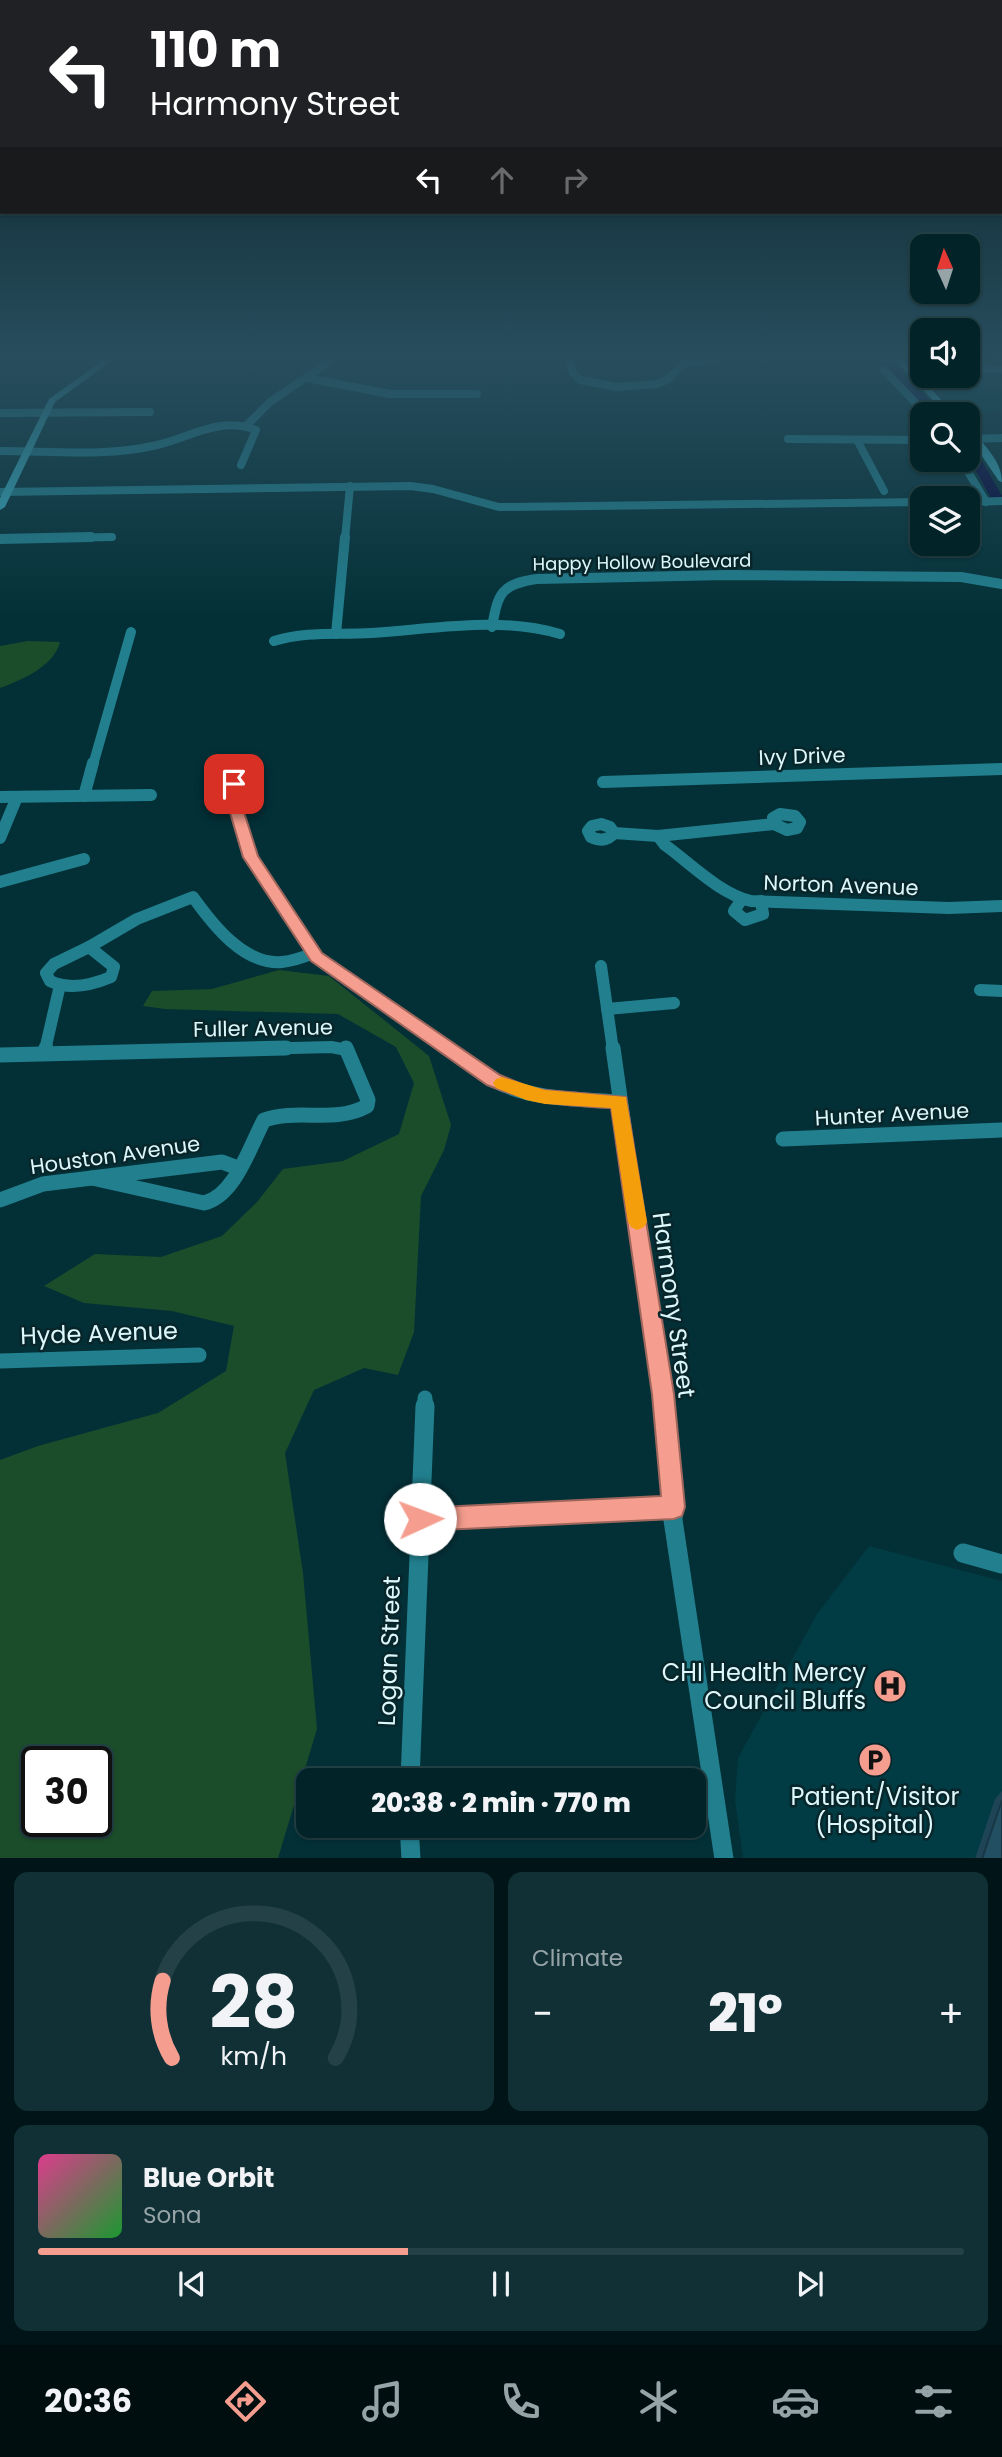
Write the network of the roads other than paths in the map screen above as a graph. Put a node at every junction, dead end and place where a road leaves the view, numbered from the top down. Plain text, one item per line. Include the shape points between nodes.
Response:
1 (30, 446) edge
2 (152, 446) edge
3 (249, 446) edge
4 (860, 446) edge
5 (980, 448) edge
6 (0, 451) edge
7 (27, 451) junction
8 (241, 465) dead end
9 (968, 472) edge
10 (1002, 480) edge
11 (351, 486) junction
12 (884, 491) dead end
13 (3, 492) edge
14 (1002, 501) edge
15 (910, 502) edge
16 (980, 502) edge
17 (986, 502) junction
18 (0, 507) edge
19 (112, 537) dead end
20 (0, 539) edge
21 (1002, 584) edge
22 (492, 627) junction
23 (131, 632) dead end
24 (336, 634) junction
25 (560, 634) dead end
26 (274, 641) dead end
27 (236, 766) dead end
28 (1002, 769) edge
29 (603, 782) dead end
30 (152, 795) dead end
31 (84, 796) junction
32 (0, 797) edge
33 (17, 797) junction
34 (774, 824) dead end
35 (614, 833) dead end
36 (658, 836) junction
37 (0, 838) edge
38 (84, 859) dead end
39 (0, 882) edge
40 (742, 899) junction
41 (761, 901) junction
42 (1002, 906) edge
43 (89, 947) junction
44 (314, 953) junction
45 (601, 966) dead end
46 (61, 985) junction
47 (980, 990) dead end
48 (1002, 991) edge
49 (674, 1003) dead end
50 (607, 1009) junction
51 (45, 1052) junction
52 (0, 1055) edge
53 (619, 1102) junction
54 (1002, 1130) edge
55 (783, 1139) dead end
56 (238, 1168) junction
57 (92, 1178) junction
58 (0, 1200) edge
59 (199, 1354) dead end
60 (0, 1361) edge
61 (425, 1398) dead end
62 (674, 1507) junction
63 (420, 1519) junction
64 (963, 1553) dead end
65 (1002, 1564) edge
66 (410, 1768) edge
67 (410, 1838) edge
68 (411, 1858) edge
69 (724, 1858) edge

1 - 7 street
2 - 7 street
3 - 8 street
4 - 12 street
5 - 10 street
6 - 7 street
7 - 13 street
9 - 17 street
11 - 13 street
11 - 15 street via 428,487 499,508
11 - 24 street
13 - 18 street
14 - 17 street
16 - 17 street
19 - 20 street
21 - 22 street, Happy Hollow Boulevard via 950,577 537,579 501,590
22 - 24 street
22 - 25 street via 541,628
23 - 31 street
24 - 26 street
27 - 44 street via 234,801 246,848
28 - 29 street, Ivy Drive
30 - 31 street
31 - 33 street
32 - 33 street
33 - 37 street
34 - 36 street
35 - 36 street
36 - 40 street, Norton Avenue
38 - 39 street
40 - 41 street, Norton Avenue
40 - 41 street via 734,911 745,920 763,914
41 - 42 street, Norton Avenue
43 - 44 street via 193,897 219,928 258,957 283,962
43 - 46 street via 48,968 50,981
43 - 46 street via 114,967 111,977
44 - 53 street via 493,1080 545,1097
45 - 50 street, Harmony Street
46 - 51 street
47 - 48 street
49 - 50 street
50 - 53 street, Harmony Street
51 - 52 street, Fuller Avenue
51 - 56 street, Fuller Avenue via 346,1048 367,1106 353,1113 270,1117 259,1125
53 - 62 street, Harmony Street via 663,1394
54 - 55 street, Hunter Avenue
56 - 57 street, Houston Avenue via 222,1162
56 - 57 street, Fuller Avenue via 221,1197 204,1203
57 - 58 street, Houston Avenue via 43,1184
59 - 60 street, Hyde Avenue
61 - 63 street, Logan Street
62 - 63 street
62 - 69 street, Harmony Street
63 - 66 street, Logan Street
64 - 65 street
67 - 68 street

